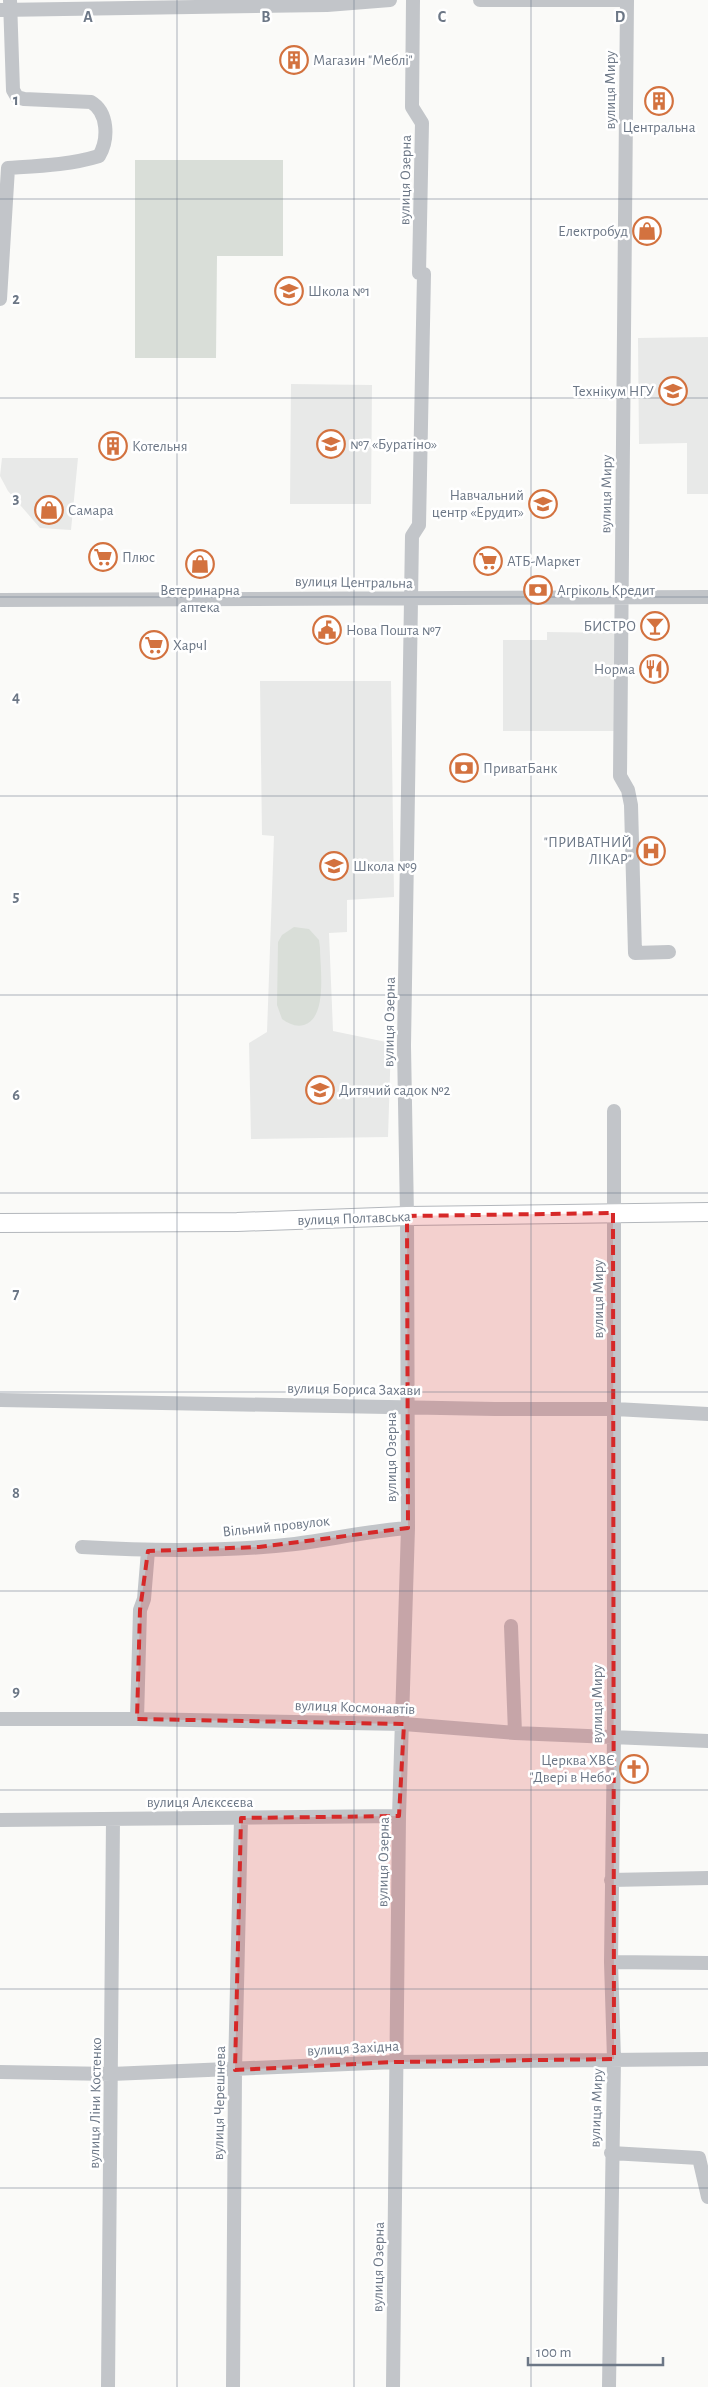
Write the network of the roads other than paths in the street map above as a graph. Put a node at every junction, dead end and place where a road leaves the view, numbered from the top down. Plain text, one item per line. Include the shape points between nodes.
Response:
1 (390, 0) edge
2 (413, 0) edge
3 (480, 0) edge
4 (620, 0) edge
5 (627, 0) edge
6 (207, 4) edge
7 (7, 7) edge
8 (0, 298) edge
9 (621, 596) junction
10 (708, 597) edge
11 (412, 599) junction
12 (0, 600) edge
13 (669, 952) dead end
14 (614, 1111) dead end
15 (708, 1212) edge
16 (614, 1213) junction
17 (407, 1216) junction
18 (0, 1223) edge
19 (0, 1400) edge
20 (407, 1406) junction
21 (614, 1409) junction
22 (708, 1414) edge
23 (408, 1528) junction
24 (82, 1547) dead end
25 (148, 1550) junction
26 (511, 1626) dead end
27 (0, 1719) edge
28 (137, 1719) junction
29 (404, 1724) junction
30 (514, 1733) junction
31 (614, 1737) junction
32 (708, 1741) edge
33 (399, 1816) junction
34 (241, 1818) junction
35 (113, 1819) junction
36 (0, 1820) edge
37 (708, 1878) edge
38 (611, 1880) junction
39 (611, 1962) junction
40 (708, 1963) edge
41 (708, 2058) edge
42 (614, 2059) junction
43 (395, 2062) junction
44 (235, 2070) junction
45 (0, 2072) edge
46 (111, 2074) junction
47 (611, 2153) junction
48 (708, 2197) edge
49 (108, 2387) edge
50 (233, 2387) edge
51 (393, 2387) edge
52 (609, 2387) edge

1 - 6 street via 327,4
2 - 11 street, вулиця Озерна via 412,107 422,123 419,274 414,274 412,520 417,526 412,536
3 - 4 street
5 - 9 street, вулиця Миру
6 - 7 street
7 - 8 street via 13,90 17,96 91,102 99,106 104,115 104,148 100,156 92,158 8,168
9 - 10 street, вулиця Центральна
9 - 11 street, вулиця Центральна
9 - 13 street, вулиця Миру via 620,776 628,790 631,806 635,953
11 - 12 street, вулиця Центральна
11 - 17 street, вулиця Озерна via 404,1046
14 - 16 street, вулиця Миру
15 - 16 main road, вулиця Полтавська
16 - 17 main road, вулиця Полтавська
16 - 21 street, вулиця Миру
17 - 18 main road, вулиця Полтавська via 237,1222
17 - 20 street, вулиця Озерна
19 - 20 street, вулиця Бориса Захави
20 - 21 street, вулиця Бориса Захави
20 - 23 street, вулиця Озерна
21 - 22 street, вулиця Бориса Захави
21 - 31 street, вулиця Миру
23 - 25 street, Вільний провулок via 364,1531 296,1544
23 - 29 street, вулиця Озерна
24 - 25 street, Вільний провулок
25 - 28 street via 144,1599 140,1610
26 - 30 street
27 - 28 street, вулиця Космонавтів
28 - 29 street, вулиця Космонавтів
29 - 30 street, вулиця Космонавтів
29 - 33 street, вулиця Озерна
30 - 31 street, вулиця Космонавтів
31 - 32 street, вулиця Космонавтів
31 - 38 street, вулиця Миру
33 - 34 street, вулиця Алєксєєва
33 - 43 street, вулиця Озерна
34 - 35 street, вулиця Алєксєєва
34 - 44 street, вулиця Черешнева
35 - 36 street, вулиця Алєксєєва
35 - 46 street, вулиця Ліни Костенко
37 - 38 street
38 - 39 street, вулиця Миру
39 - 40 street
39 - 42 street, вулиця Миру
41 - 42 street, вулиця Західна
42 - 43 street, вулиця Західна
42 - 47 street, вулиця Миру
43 - 44 street, вулиця Західна
43 - 51 street, вулиця Озерна
44 - 46 street, вулиця Західна
44 - 50 street, вулиця Черешнева
45 - 46 street, вулиця Західна
46 - 49 street, вулиця Ліни Костенко
47 - 48 street via 699,2158
47 - 52 street, вулиця Миру

